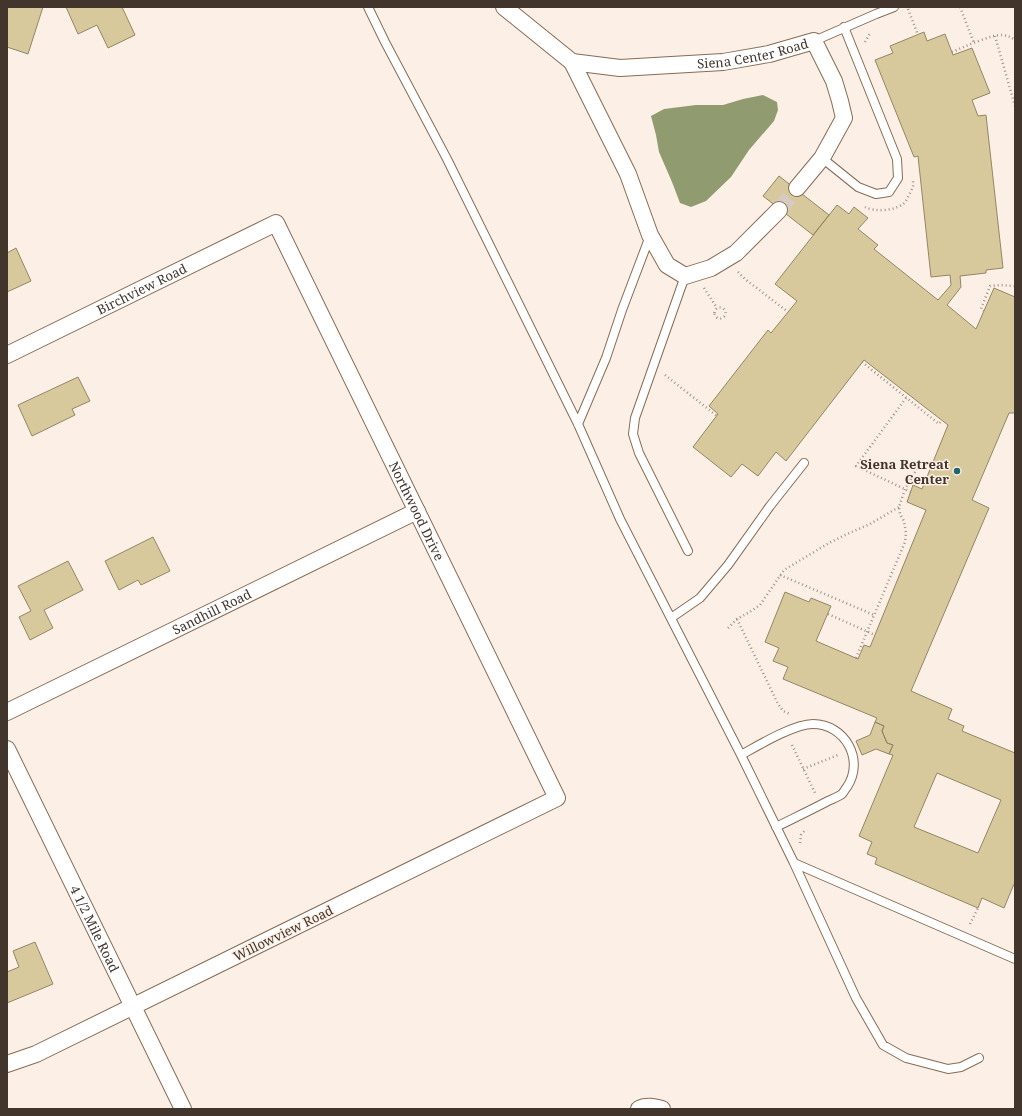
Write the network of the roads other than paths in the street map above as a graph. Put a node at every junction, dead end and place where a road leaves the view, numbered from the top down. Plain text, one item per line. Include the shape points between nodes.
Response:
1 (368, 7) edge
2 (504, 7) edge
3 (894, 7) edge
4 (844, 27) junction
5 (814, 41) junction
6 (572, 62) junction
7 (822, 158) junction
8 (797, 188) tunnel mouth
9 (779, 210) tunnel mouth
10 (276, 224) joint
11 (650, 235) junction
12 (685, 276) junction
13 (7, 355) edge
14 (578, 424) junction
15 (804, 463) dead end
16 (417, 511) junction
17 (688, 551) dead end
18 (671, 618) junction
19 (7, 712) edge
20 (7, 749) edge
21 (741, 755) junction
22 (557, 798) joint
23 (776, 827) junction
24 (794, 863) junction
25 (1015, 959) edge
26 (133, 1006) junction
27 (979, 1058) dead end
28 (7, 1064) edge
29 (183, 1109) edge
30 (639, 1109) edge
31 (662, 1109) edge

1 - 14 lane via 447,159
2 - 6 street
3 - 4 lane
4 - 5 lane
4 - 7 lane via 897,159 898,178 889,192 876,194 858,187
5 - 6 street, Siena Center Road via 769,54 722,62 620,68
5 - 7 street, Siena Center Road via 834,81 844,118
6 - 11 street via 628,174
7 - 8 street, Siena Center Road
9 - 12 street via 736,253 711,268
10 - 13 street, Birchview Road
10 - 16 street, Northwood Drive
11 - 12 street via 667,265
11 - 14 lane via 606,358
12 - 17 lane via 635,418 633,434 639,453
14 - 18 lane via 620,519
15 - 18 lane via 728,565 700,598
16 - 19 street, Sandhill Road
16 - 22 street, Northwood Drive
18 - 21 lane
20 - 26 street, 4 1/2 Mile Road
21 - 23 lane
21 - 23 lane via 796,727 813,724 829,726 842,734 851,749 855,764 852,780 842,794
22 - 26 street, Willowview Road
23 - 24 lane
24 - 25 lane
24 - 27 lane via 856,998 884,1045 906,1058 948,1070 962,1067
26 - 28 street, Willowview Road via 36,1054
26 - 29 street, 4 1/2 Mile Road
30 - 31 street

